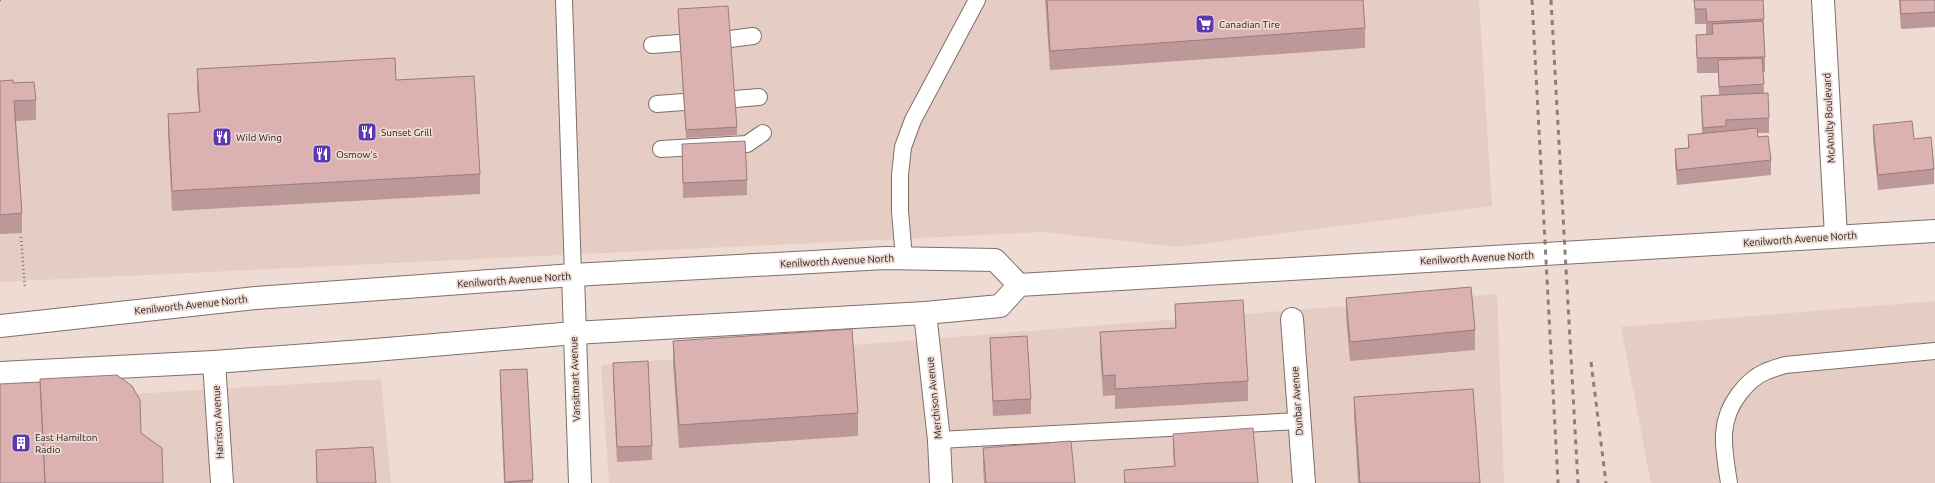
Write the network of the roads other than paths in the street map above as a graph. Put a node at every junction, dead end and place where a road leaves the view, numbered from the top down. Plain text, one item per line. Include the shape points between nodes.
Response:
1 (564, 0) edge
2 (977, 0) edge
3 (1823, 0) edge
4 (753, 36) dead end
5 (730, 39) edge
6 (679, 43) edge
7 (652, 45) dead end
8 (759, 97) dead end
9 (734, 99) edge
10 (684, 102) edge
11 (657, 104) dead end
12 (763, 133) dead end
13 (661, 149) dead end
14 (1935, 231) edge
15 (1836, 236) junction
16 (904, 258) junction
17 (573, 275) junction
18 (1019, 285) junction
19 (925, 313) junction
20 (1292, 319) dead end
21 (0, 326) edge
22 (574, 333) junction
23 (1935, 351) edge
24 (214, 362) junction
25 (0, 373) edge
26 (1299, 421) junction
27 (939, 440) junction
28 (222, 483) edge
29 (580, 483) edge
30 (941, 483) edge
31 (1304, 483) edge
32 (1729, 483) edge

1 - 17 lane
2 - 16 lane via 913,120 903,147 900,204
3 - 15 main road, McAnulty Boulevard
4 - 5 lane
6 - 7 lane
8 - 9 lane
10 - 11 lane
12 - 13 lane via 747,144
14 - 15 main road, Kenilworth Avenue North
15 - 18 main road, Kenilworth Avenue North
16 - 17 main road, Kenilworth Avenue North
16 - 18 main road, Kenilworth Avenue North via 995,260
17 - 21 main road, Kenilworth Avenue North via 256,298
17 - 22 main road, Vansitmart Avenue
18 - 19 main road via 1000,306
19 - 22 main road
19 - 27 main road, Merchison Avenue
20 - 26 main road, Dunbar Avenue
22 - 24 main road
22 - 29 main road, Vansitmart Avenue
23 - 32 lane via 1786,365 1764,372 1745,385 1732,403 1724,425 1723,448
24 - 25 main road
24 - 28 main road, Harrison Avenue
26 - 27 lane
26 - 31 main road, Dunbar Avenue
27 - 30 main road, Merchison Avenue

